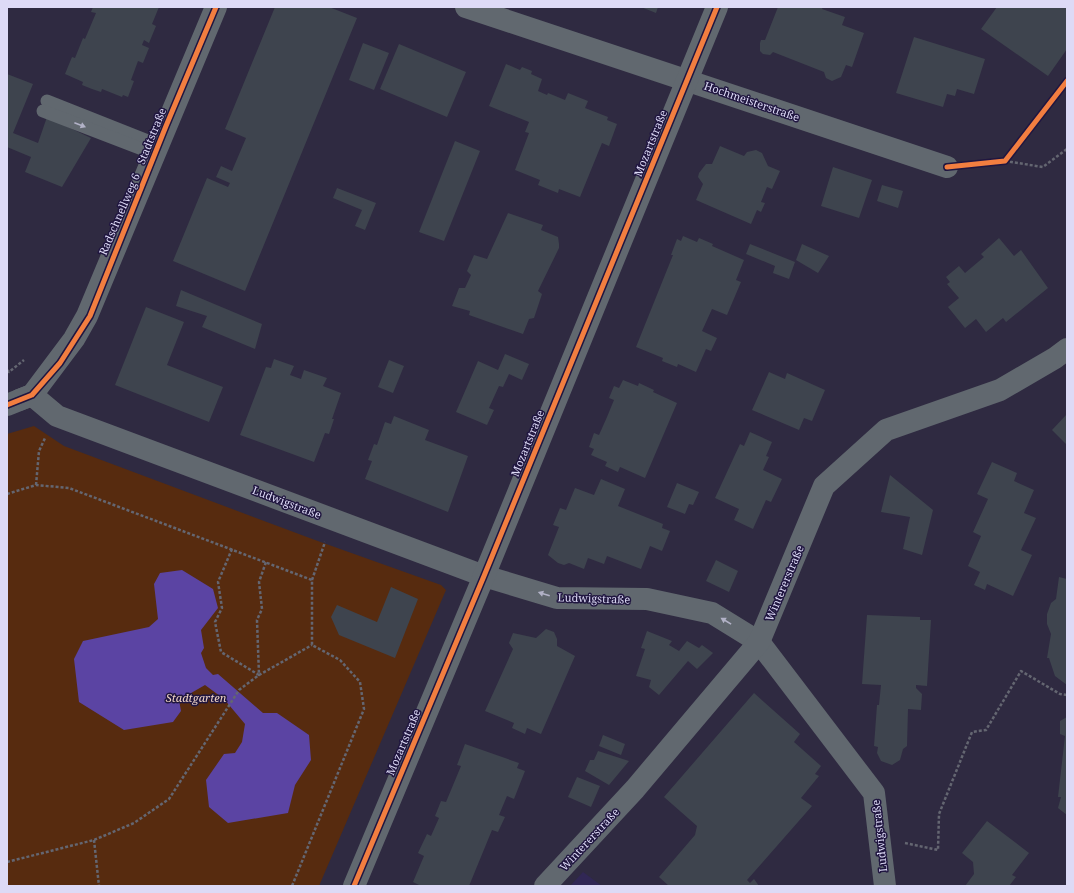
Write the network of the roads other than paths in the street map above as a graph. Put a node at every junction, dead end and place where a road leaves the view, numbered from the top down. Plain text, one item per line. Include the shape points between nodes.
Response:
1 (216, 7) edge
2 (466, 7) edge
3 (717, 7) edge
4 (687, 79) junction
5 (45, 106) dead end
6 (160, 142) junction
7 (947, 167) dead end
8 (1067, 349) edge
9 (32, 395) junction
10 (7, 405) edge
11 (484, 576) junction
12 (759, 642) junction
13 (354, 886) edge
14 (545, 886) edge
15 (885, 886) edge

1 - 6 street, Stadtstraße
1 - 6 street, Radschnellweg 6
2 - 4 street, Hochmeisterstraße
3 - 4 street, Mozartstraße
4 - 7 street, Hochmeisterstraße
4 - 11 street, Mozartstraße
5 - 6 lane
6 - 9 street, Radschnellweg 6 via 87,316 74,340
8 - 12 street, Wintererstraße via 1000,390 886,430 824,486
9 - 10 street
9 - 11 street, Ludwigstraße via 57,416
12 -> 11 street, Ludwigstraße via 712,613 647,599 557,598
11 - 13 street, Mozartstraße
12 - 14 street, Wintererstraße via 635,789
12 - 15 street, Ludwigstraße via 874,793

